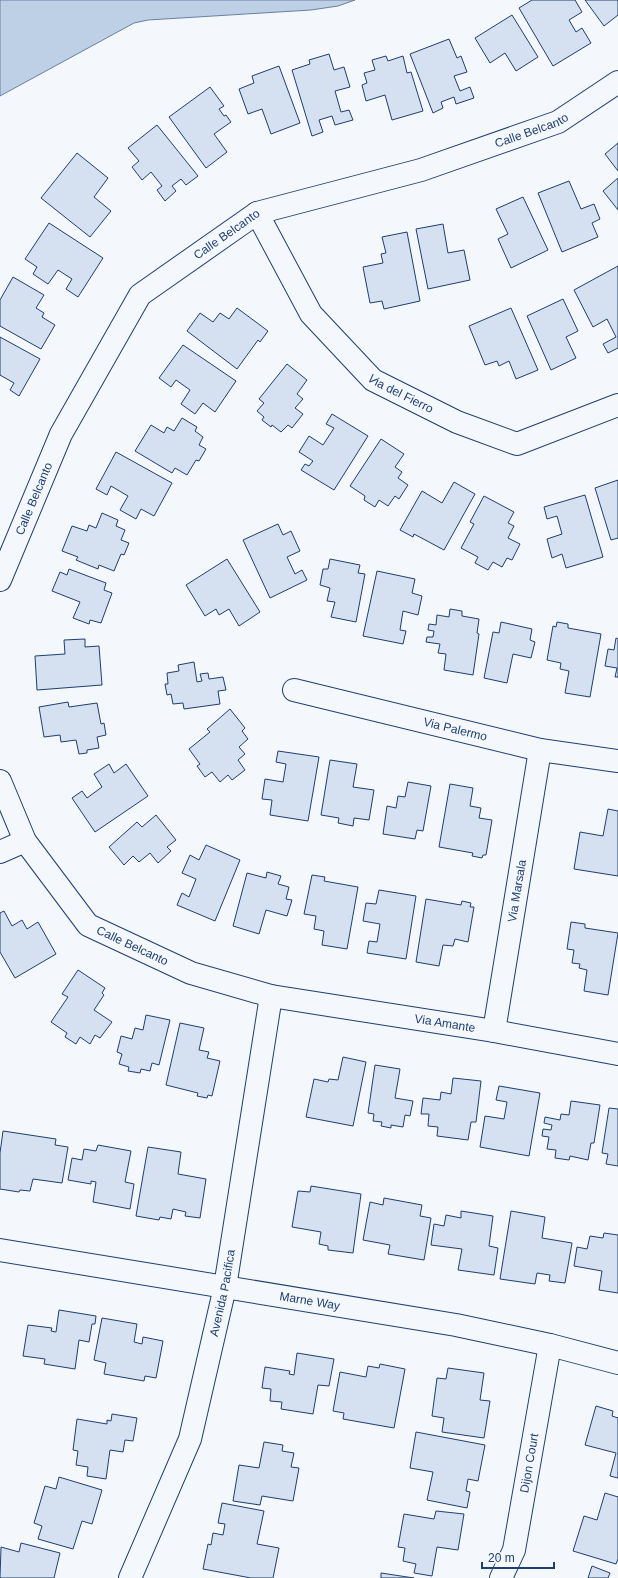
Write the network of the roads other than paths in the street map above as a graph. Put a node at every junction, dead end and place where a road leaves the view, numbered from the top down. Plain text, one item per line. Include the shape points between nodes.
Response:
1 (618, 82) edge
2 (257, 213) junction
3 (618, 405) edge
4 (0, 580) edge
5 (294, 690) dead end
6 (540, 750) junction
7 (618, 762) edge
8 (0, 781) edge
9 (25, 841) junction
10 (0, 852) edge
11 (271, 996) junction
12 (494, 1031) junction
13 (618, 1054) edge
14 (0, 1250) edge
15 (226, 1288) junction
16 (550, 1345) junction
17 (618, 1363) edge
18 (130, 1578) edge
19 (501, 1578) edge

1 - 2 street, Calle Belcanto via 558,122 420,170
2 - 3 street, Via del Fierro via 311,314 373,380 457,422 517,444
2 - 4 street, Calle Belcanto via 140,295 61,434
5 - 6 street, Via Palermo
6 - 7 street, Via Palermo
6 - 12 street, Via Marsala
8 - 9 street, Calle Belcanto
9 - 10 street
9 - 11 street, Calle Belcanto via 88,925 191,973
11 - 12 street, Via Amante
11 - 15 street, Avenida Pacifica
12 - 13 street, Via Amante
14 - 15 street, Marne Way
15 - 16 street, Marne Way via 456,1326
15 - 18 street, Avenida Pacifica via 190,1439
16 - 17 street, Marne Way
16 - 19 street, Dijon Court via 514,1550

